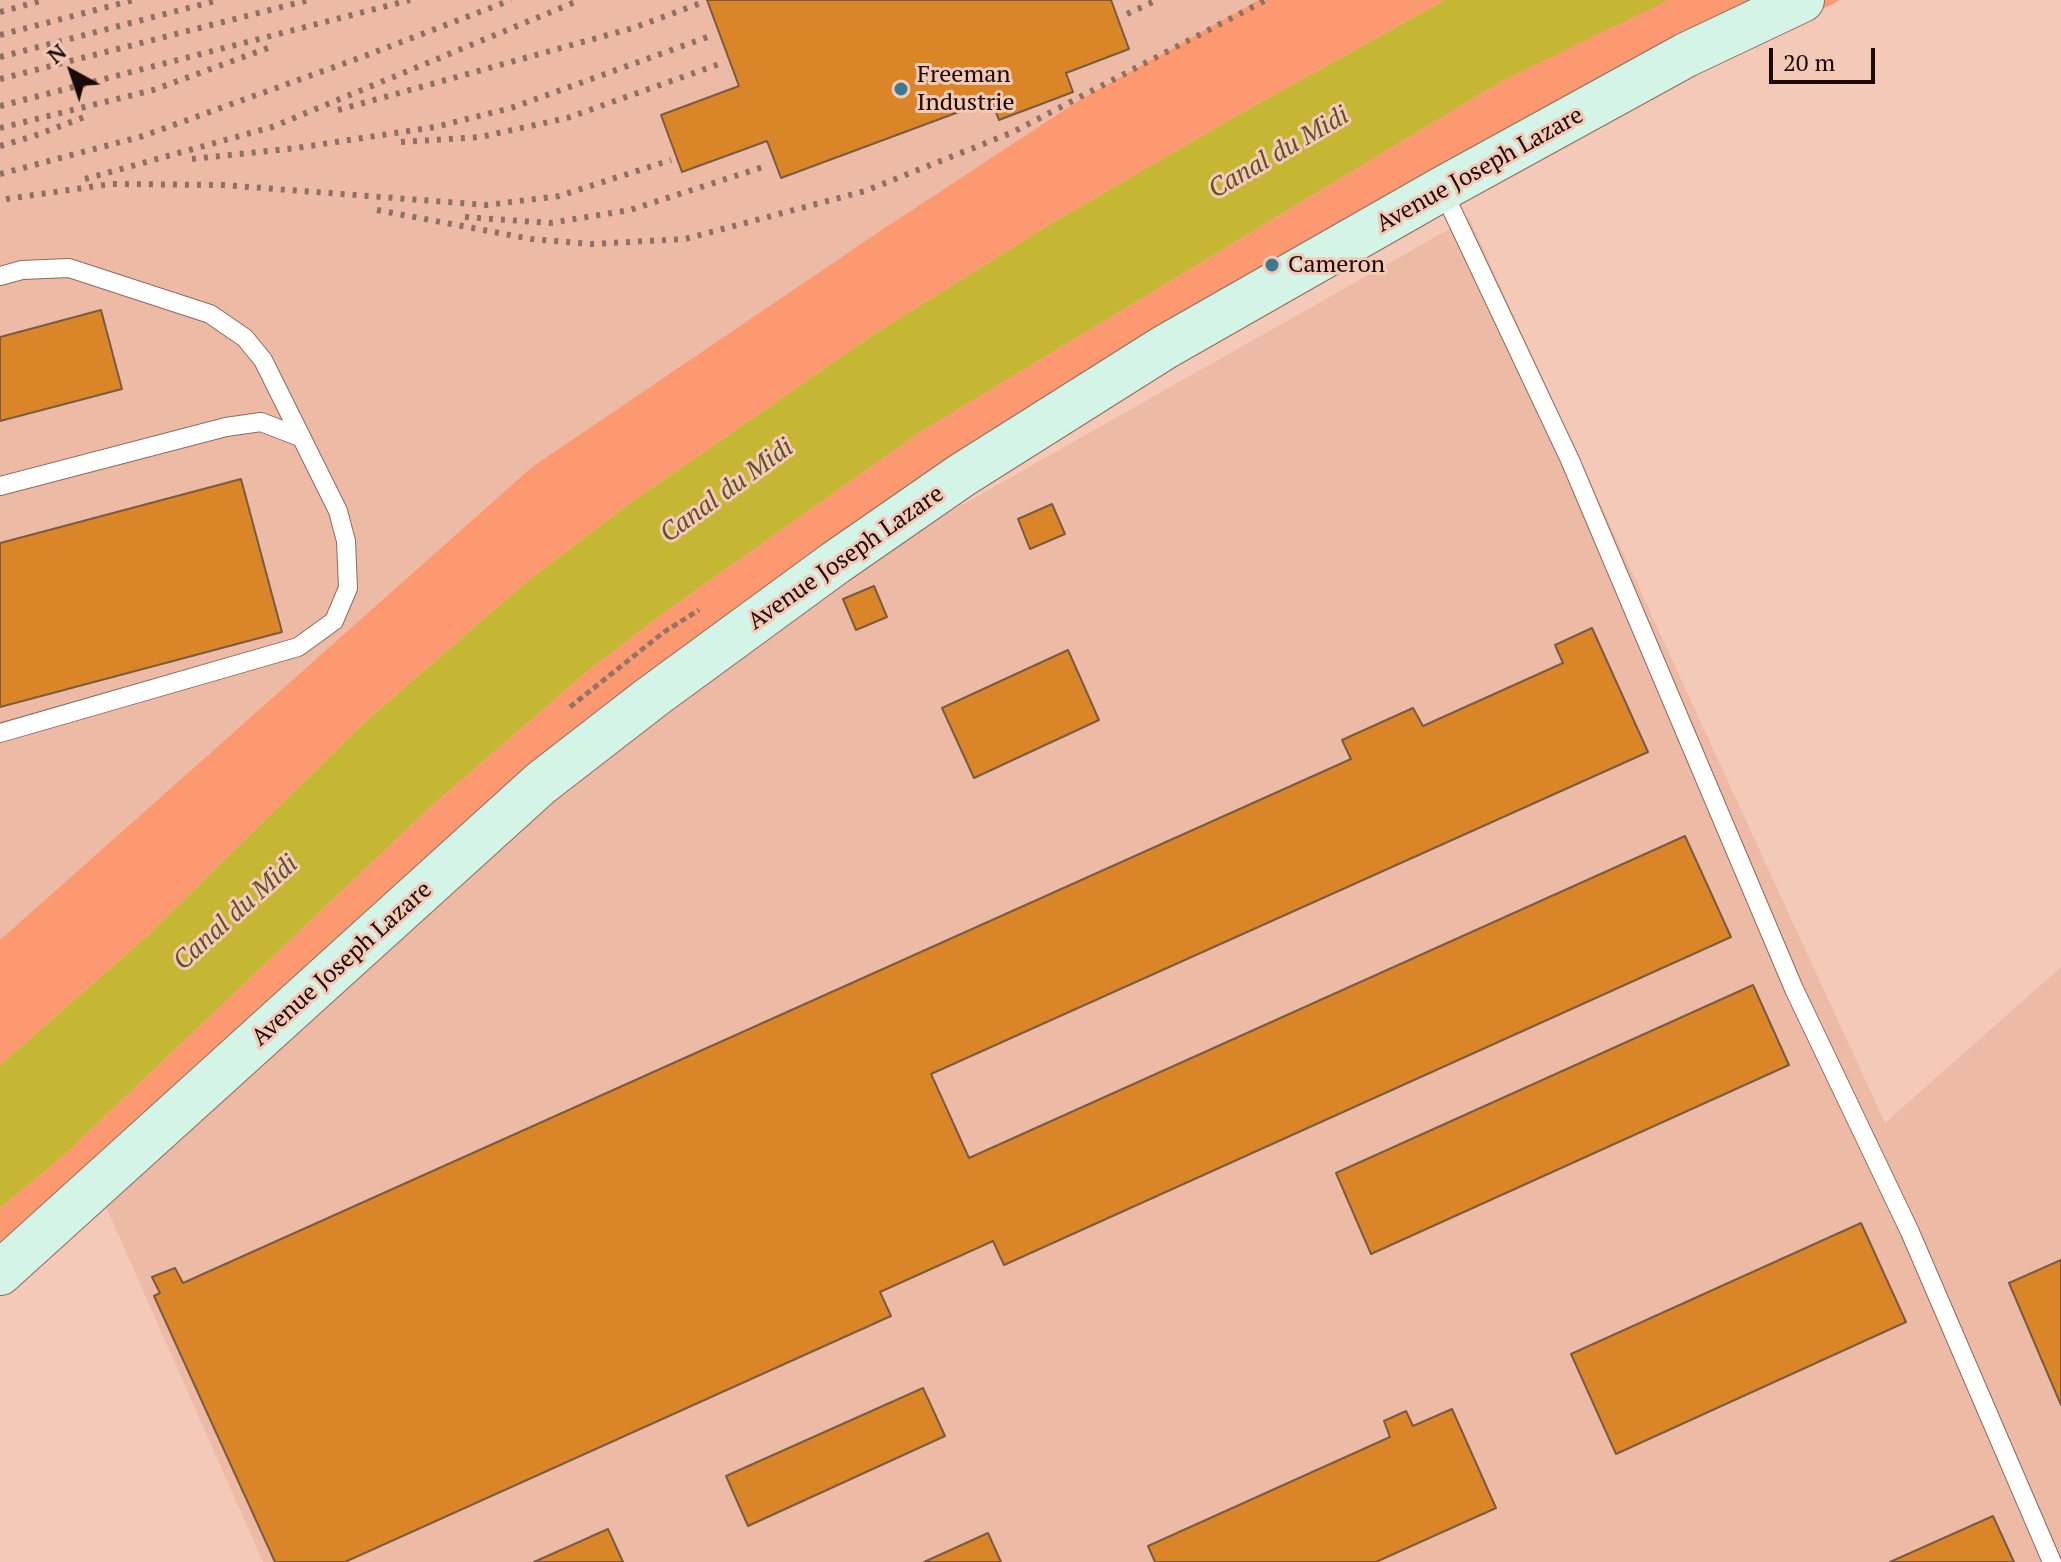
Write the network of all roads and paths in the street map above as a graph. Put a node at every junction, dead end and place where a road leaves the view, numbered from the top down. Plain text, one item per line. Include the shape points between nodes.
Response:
1 (1802, 0) edge
2 (1442, 189) junction
3 (0, 276) edge
4 (300, 437) junction
5 (0, 486) edge
6 (0, 733) edge
7 (0, 1273) edge
8 (2052, 1562) edge

1 - 2 main road, Avenue Joseph Lazare via 1686,55
2 - 7 main road, Avenue Joseph Lazare via 1165,347 962,475 652,697 541,783
2 - 8 lane via 1570,460 1794,989 1910,1232
3 - 4 lane via 69,268 210,314 245,338 263,360
4 - 5 lane via 261,422 226,427
4 - 6 lane via 338,511 346,541 348,588 334,621 298,647

